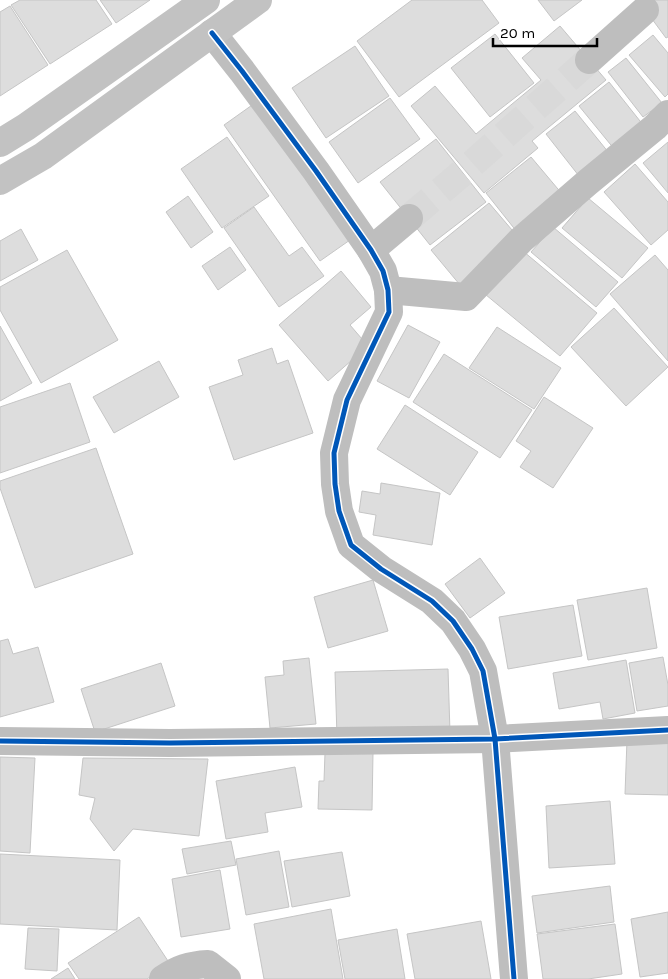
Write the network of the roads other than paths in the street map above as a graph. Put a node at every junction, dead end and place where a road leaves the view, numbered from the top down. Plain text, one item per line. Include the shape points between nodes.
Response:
1 (206, 0) edge
2 (258, 0) edge
3 (645, 10) dead end
4 (212, 34) junction
5 (589, 60) tunnel mouth
6 (668, 114) edge
7 (0, 143) edge
8 (0, 181) edge
9 (409, 218) tunnel mouth
10 (371, 250) junction
11 (388, 290) junction
12 (668, 730) edge
13 (495, 739) junction
14 (0, 742) edge
15 (163, 979) edge
16 (227, 979) edge
17 (514, 979) edge

1 - 7 main road
2 - 4 main road
3 - 5 street
4 - 8 main road via 43,156
4 - 10 street
6 - 11 street via 521,240 466,297
9 - 10 street
10 - 11 street via 383,271
11 - 13 street via 389,312 347,400 334,453 339,512 350,545 380,569 432,601 453,622 472,649 483,671
12 - 13 street
13 - 14 street
13 - 17 street
15 - 16 street via 192,965 208,964

